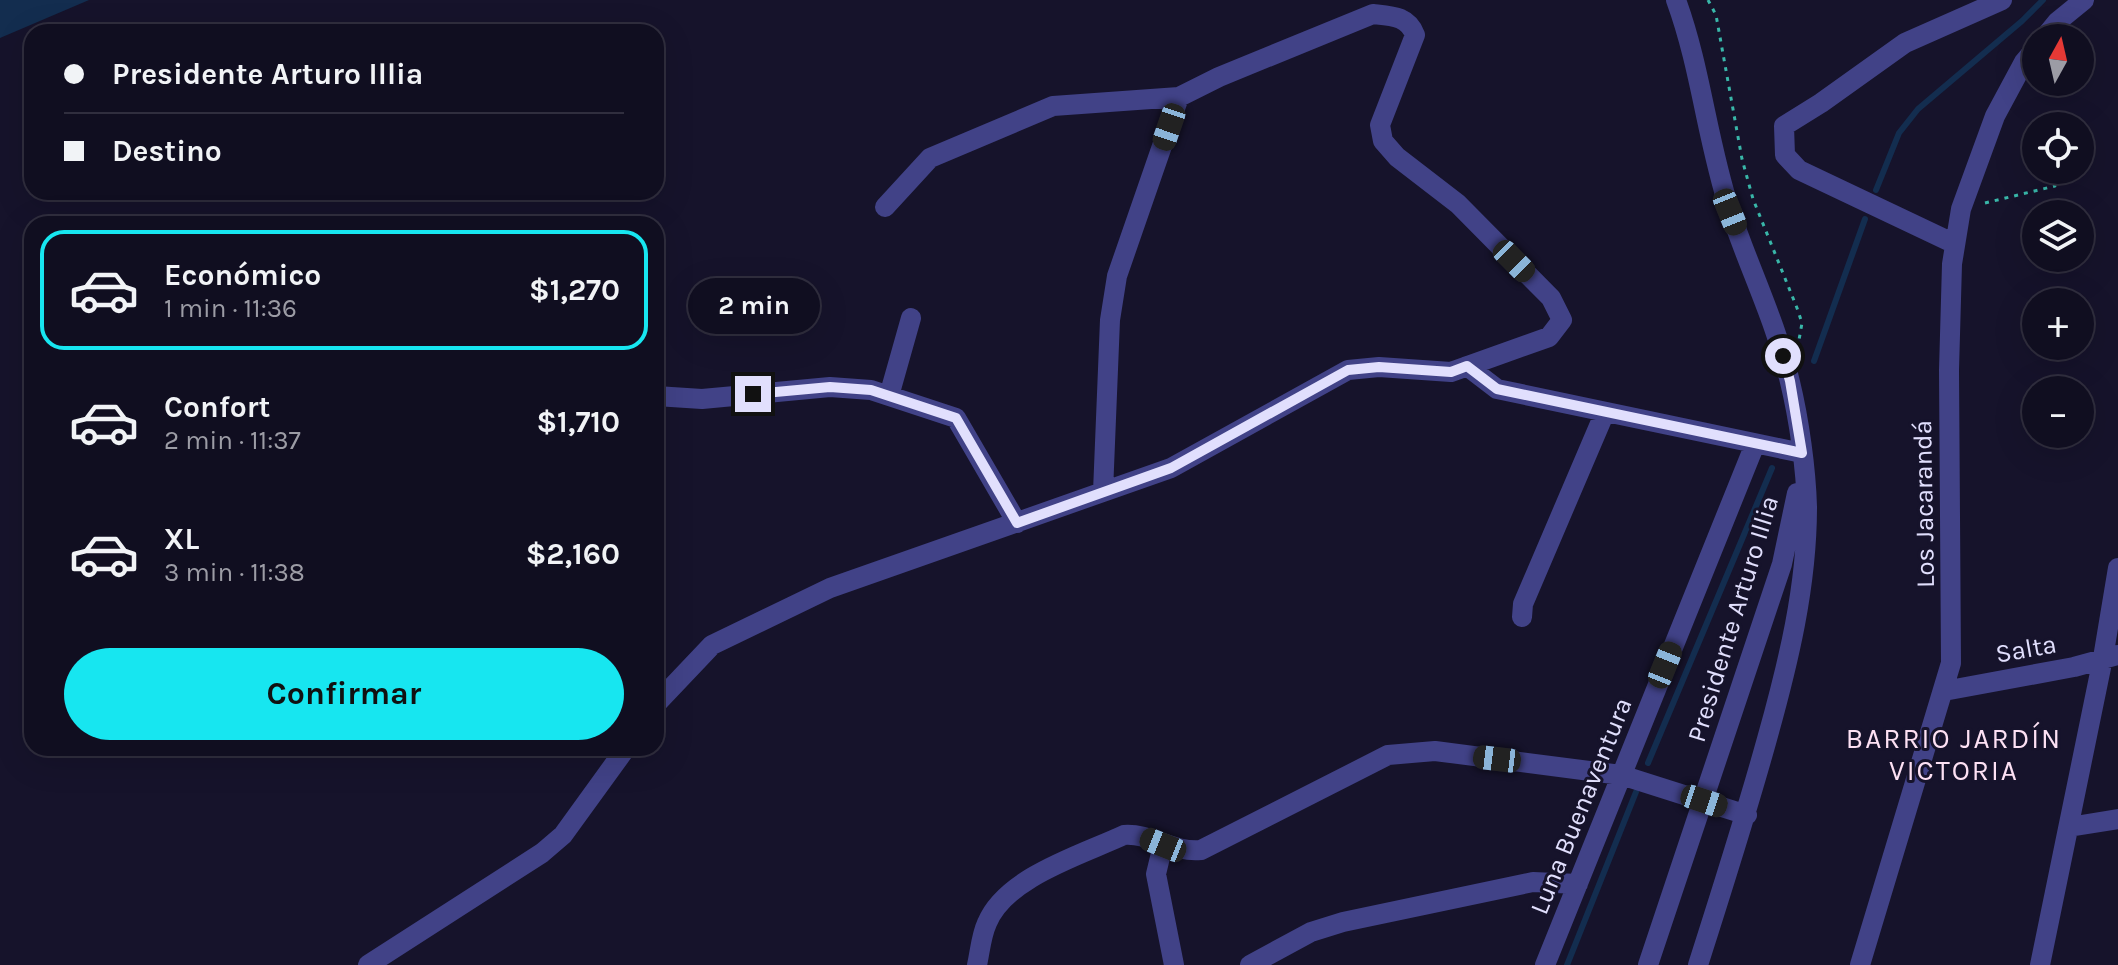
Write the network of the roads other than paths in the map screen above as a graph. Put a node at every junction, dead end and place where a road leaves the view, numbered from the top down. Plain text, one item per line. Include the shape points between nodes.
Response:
1 (1676, 0) edge
2 (2002, 0) edge
3 (2084, 0) edge
4 (2055, 24) edge
5 (2022, 66) edge
6 (1179, 97) junction
7 (885, 207) dead end
8 (1955, 244) junction
9 (911, 318) dead end
10 (1467, 366) junction
11 (889, 396) junction
12 (664, 397) edge
13 (1605, 412) junction
14 (1755, 444) junction
15 (1802, 461) junction
16 (1103, 492) junction
17 (1017, 523) junction
18 (2118, 568) edge
19 (1522, 617) dead end
20 (2110, 656) edge
21 (664, 688) edge
22 (1944, 691) junction
23 (620, 756) edge
24 (1621, 775) junction
25 (1704, 801) junction
26 (1747, 815) junction
27 (2118, 819) edge
28 (2069, 827) junction
29 (1163, 845) junction
30 (1578, 884) junction
31 (368, 965) edge
32 (977, 965) edge
33 (1174, 965) edge
34 (1250, 965) edge
35 (1545, 965) edge
36 (1648, 965) edge
37 (1698, 965) edge
38 (1860, 965) edge
39 (2040, 965) edge

1 - 15 street, Presidente Arturo Illia via 1730,212 1790,381
2 - 8 street via 1905,43 1784,126 1785,155 1799,170
3 - 4 street
5 - 8 street, Los Jacarandá via 1995,116 1961,209
6 - 7 street via 1053,106 930,158
6 - 10 street via 1373,14 1411,24 1415,35 1380,125 1383,141 1458,204 1551,298 1562,320 1549,337
6 - 16 street via 1117,276 1110,320
8 - 22 street, Los Jacarandá via 1948,381 1952,652
9 - 11 street
10 - 13 street via 1497,389
10 - 16 street via 1451,372 1348,370 1171,468
11 - 12 street via 830,387 702,399
11 - 17 street via 956,418
13 - 14 street
13 - 19 street
14 - 15 street
14 - 24 street, Luna Buenaventura
15 - 25 street, Presidente Arturo Illia via 1782,564
15 - 26 street, Presidente Arturo Illia via 1807,506 1794,634
16 - 17 street
17 - 21 street via 830,588 712,645
18 - 20 street
20 - 22 street, Salta
20 - 28 street
22 - 38 street, Los Jacarandá
23 - 31 street via 553,844
24 - 25 street
24 - 29 street via 1435,751 1388,755 1201,850
24 - 30 street, Luna Buenaventura
25 - 26 street
25 - 36 street, Presidente Arturo Illia
26 - 37 street, Presidente Arturo Illia
27 - 28 street
28 - 39 street
29 - 32 street via 1137,834 1124,835 1019,883 986,924
29 - 33 street via 1156,874
30 - 34 street via 1533,882 1343,922 1311,932
30 - 35 street, Luna Buenaventura

